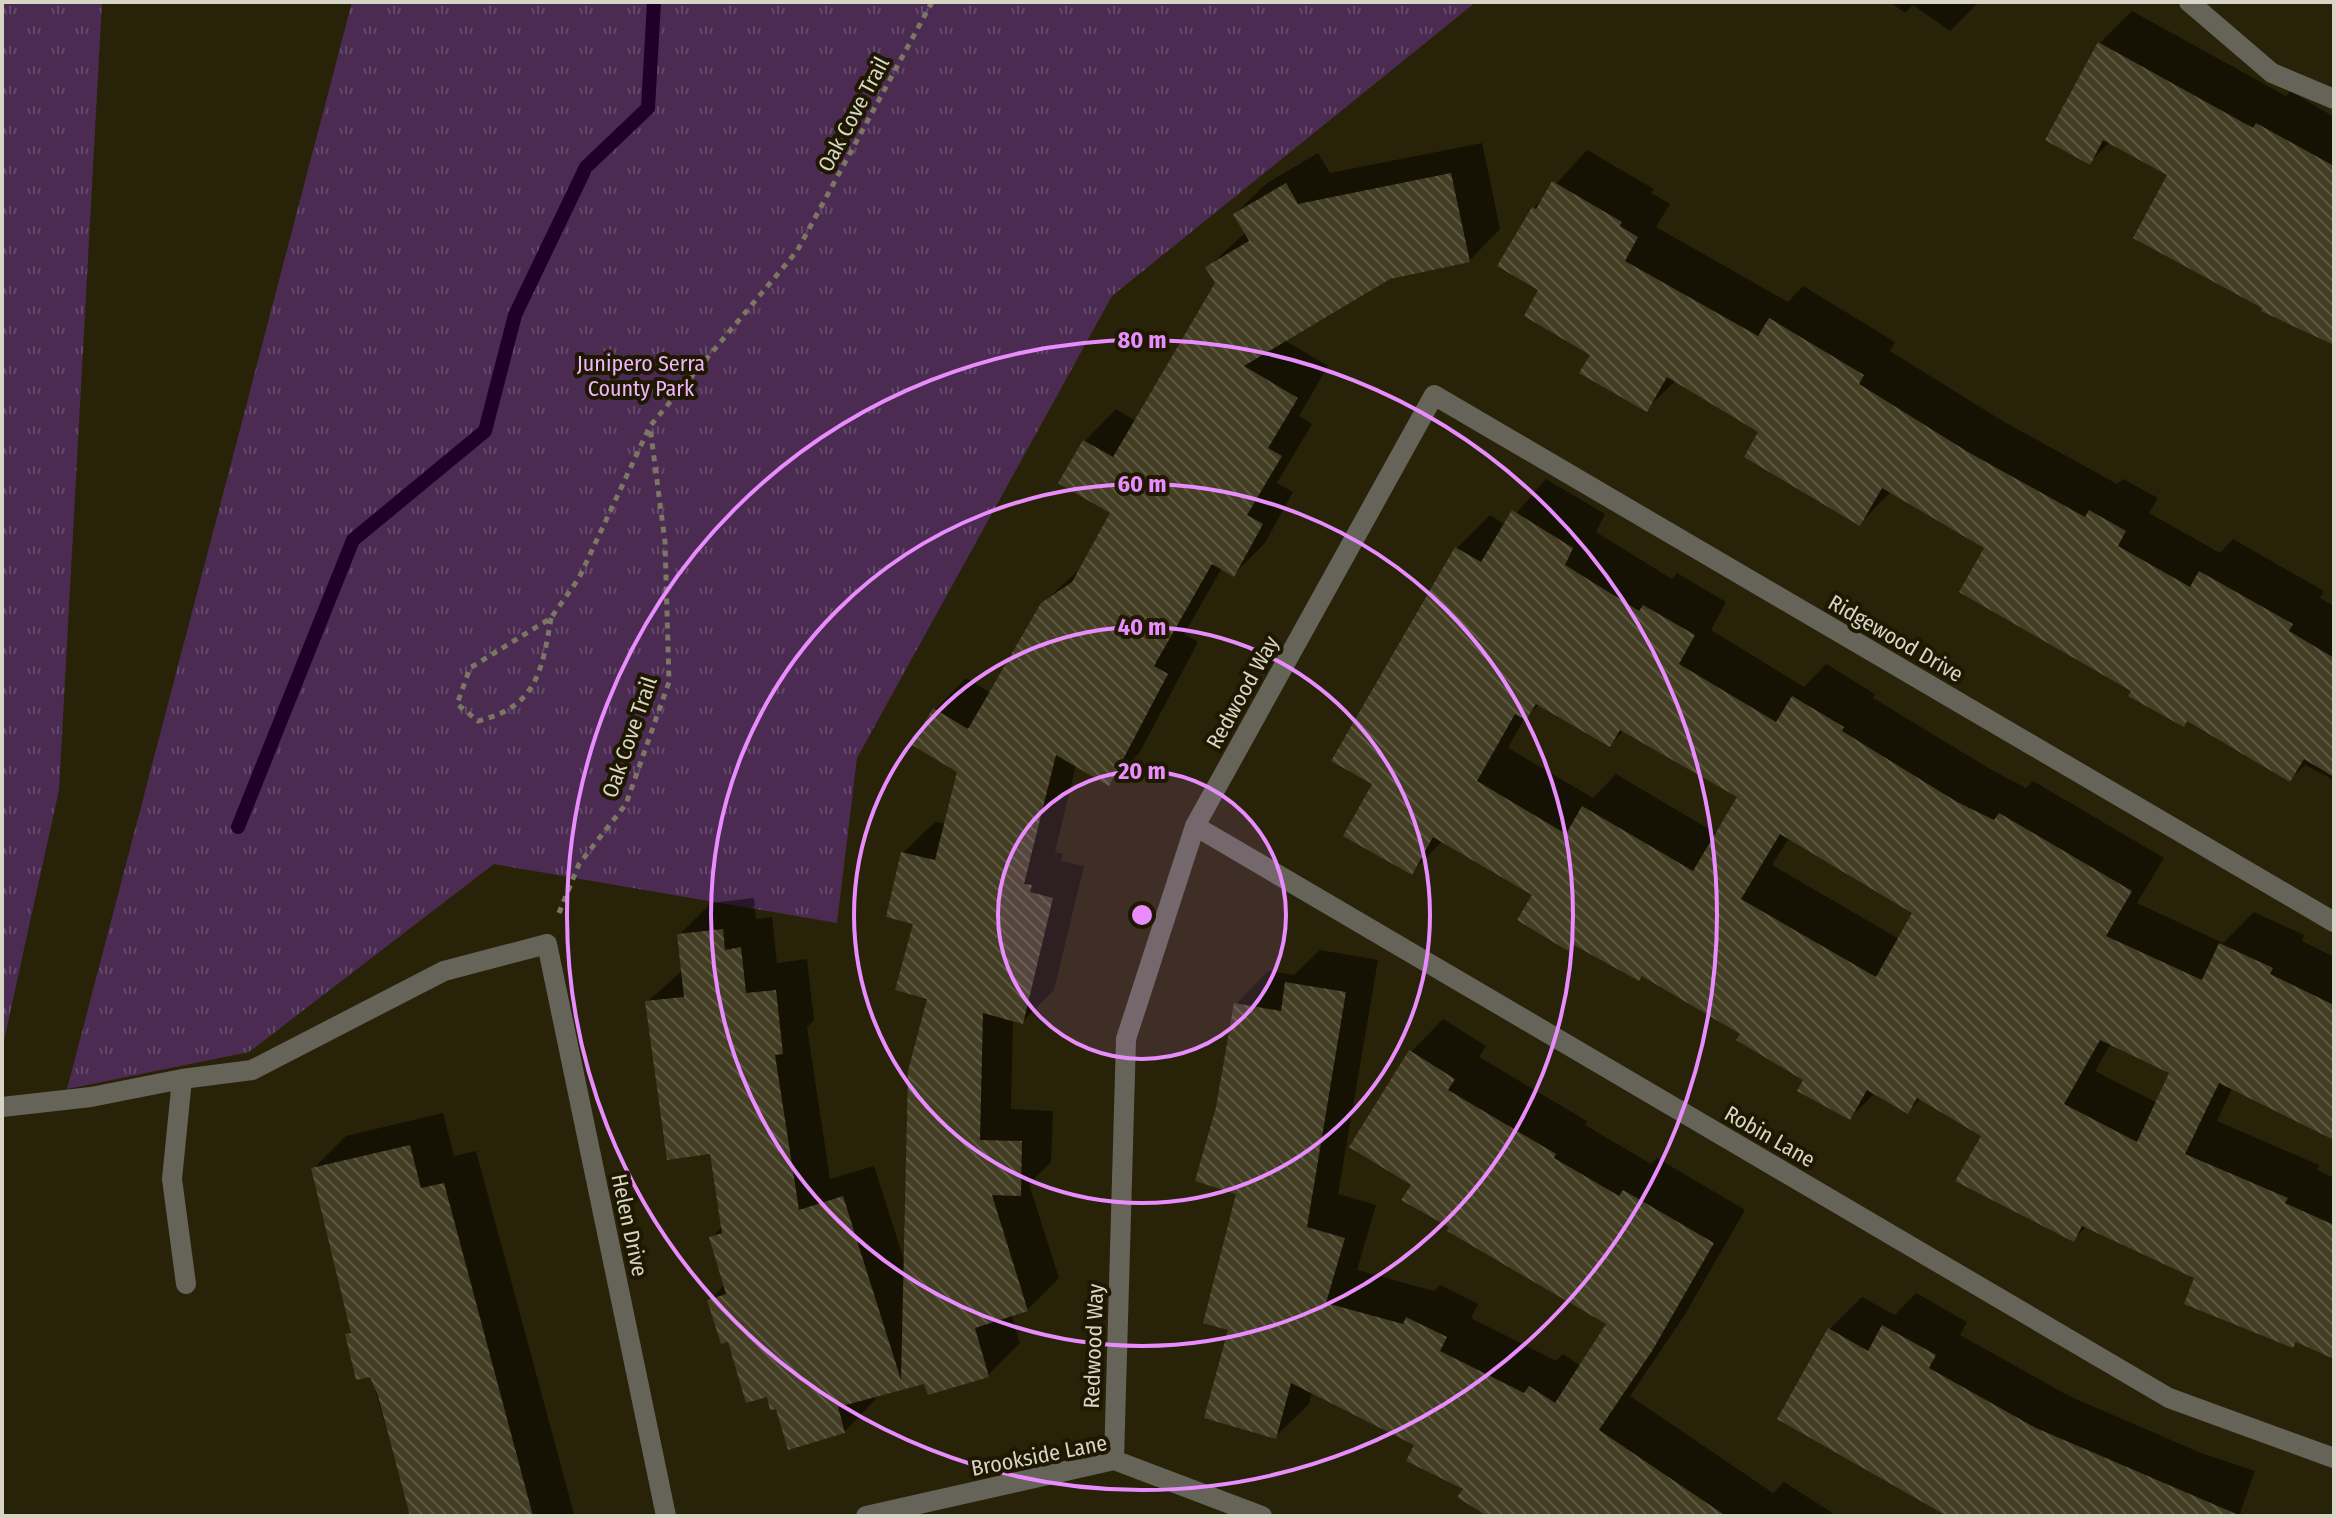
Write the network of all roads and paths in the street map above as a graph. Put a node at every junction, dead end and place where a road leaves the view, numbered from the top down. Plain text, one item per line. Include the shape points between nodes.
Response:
1 (932, 2) edge
2 (2189, 2) edge
3 (2334, 99) edge
4 (1434, 395) joint
5 (650, 426) junction
6 (551, 618) junction
7 (1195, 826) junction
8 (2334, 922) edge
9 (547, 944) junction
10 (182, 1079) junction
11 (2, 1107) edge
12 (186, 1284) dead end
13 (2334, 1458) edge
14 (1114, 1460) junction
15 (666, 1516) edge
16 (866, 1516) edge
17 (1262, 1516) edge

1 - 5 path, Oak Cove Trail via 797,251
2 - 3 street via 2272,73
4 - 7 street, Redwood Way
4 - 8 street, Ridgewood Drive
5 - 6 path, Oak Cove Trail via 579,578
5 - 9 path, Oak Cove Trail via 665,542 669,682 626,804 579,864
6 - 6 path, Oak Cove Trail via 470,668 457,704 478,721 504,715 532,690
7 - 13 street, Robin Lane via 2169,1398
7 - 14 street, Redwood Way via 1126,1039
9 - 10 street via 444,971 252,1070
9 - 15 street, Helen Drive
10 - 11 street
10 - 12 street via 172,1179
14 - 16 street, Brookside Lane
14 - 17 street, Brookside Lane

